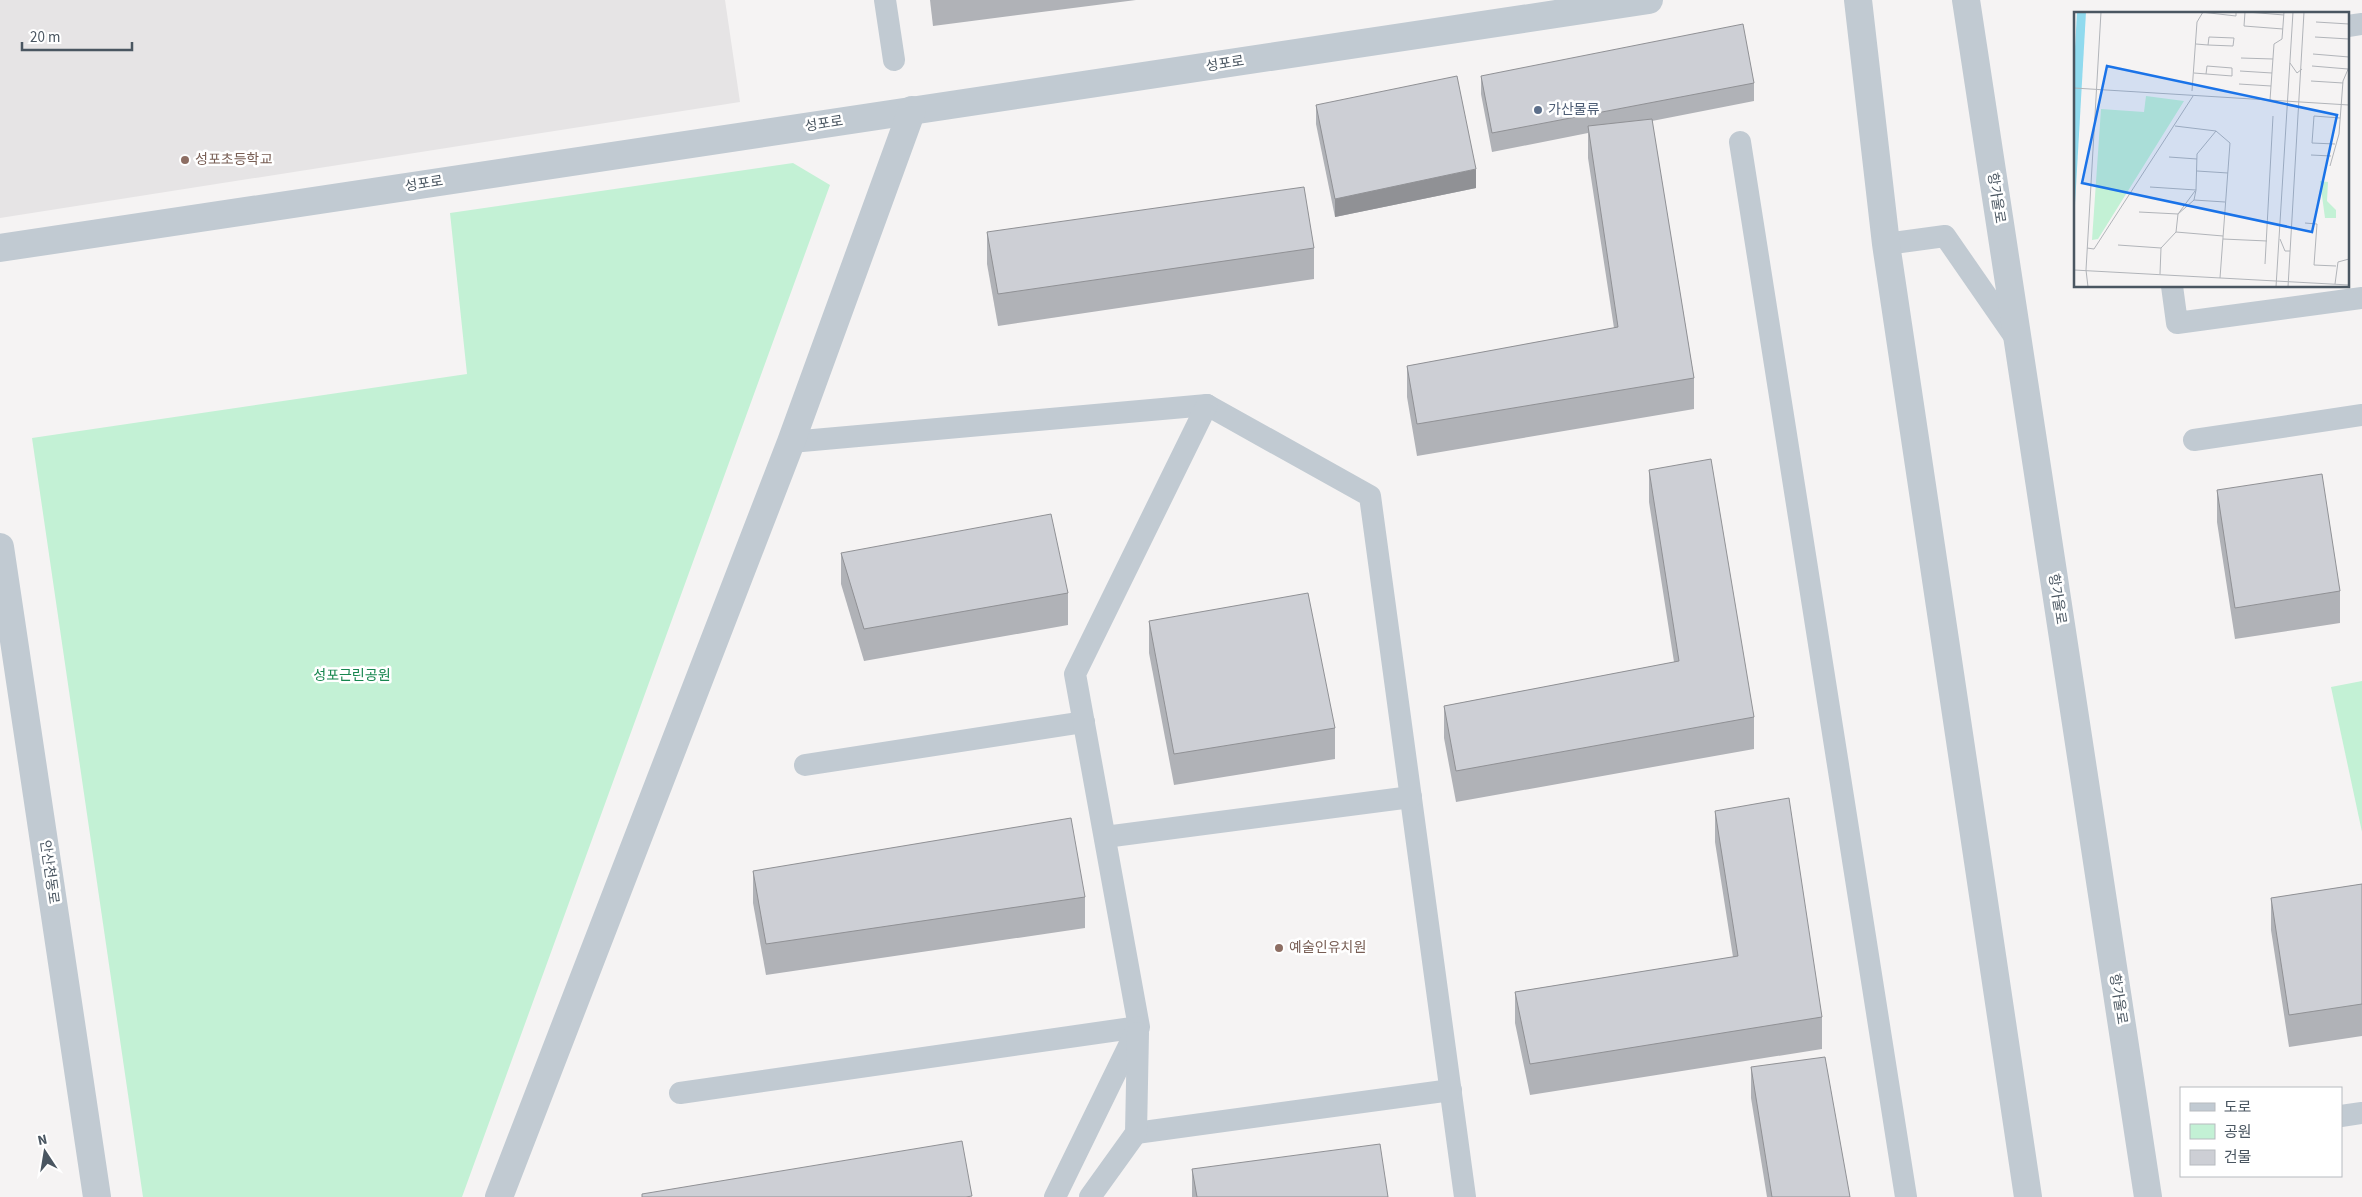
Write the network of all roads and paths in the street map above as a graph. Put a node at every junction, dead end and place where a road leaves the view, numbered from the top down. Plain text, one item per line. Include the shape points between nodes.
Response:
1 (885, 0) edge
2 (1649, 0) edge
3 (1858, 0) edge
4 (1966, 0) edge
5 (894, 60) dead end
6 (912, 110) junction
7 (1740, 142) dead end
8 (1886, 244) junction
9 (0, 248) edge
10 (2172, 288) edge
11 (2362, 298) edge
12 (2018, 340) junction
13 (1207, 405) junction
14 (2362, 415) edge
15 (2194, 440) dead end
16 (791, 442) junction
17 (0, 547) edge
18 (1084, 722) junction
19 (805, 765) dead end
20 (1411, 797) junction
21 (1105, 837) junction
22 (1138, 1026) junction
23 (1451, 1090) junction
24 (680, 1093) dead end
25 (2362, 1113) edge
26 (2342, 1116) edge
27 (1136, 1133) junction
28 (97, 1197) edge
29 (500, 1197) edge
30 (1055, 1197) edge
31 (1090, 1197) edge
32 (1465, 1197) edge
33 (1906, 1197) edge
34 (2028, 1197) edge
35 (2148, 1197) edge

1 - 5 lane
2 - 6 street, 성포로
3 - 8 street
4 - 12 street, 항가울로
6 - 9 street, 성포로
6 - 16 street
7 - 33 lane
8 - 12 lane via 1945,236
8 - 34 street
10 - 11 lane via 2177,323
12 - 35 street, 항가울로
13 - 16 lane
13 - 18 lane via 1075,674
13 - 20 lane via 1370,496
14 - 15 lane
16 - 29 street
17 - 28 street, 안산천동로
18 - 19 lane
18 - 21 lane
20 - 21 lane
20 - 23 lane
21 - 22 lane
22 - 24 lane
22 - 27 lane
22 - 30 lane
23 - 27 lane
23 - 32 lane
25 - 26 lane
27 - 31 lane

